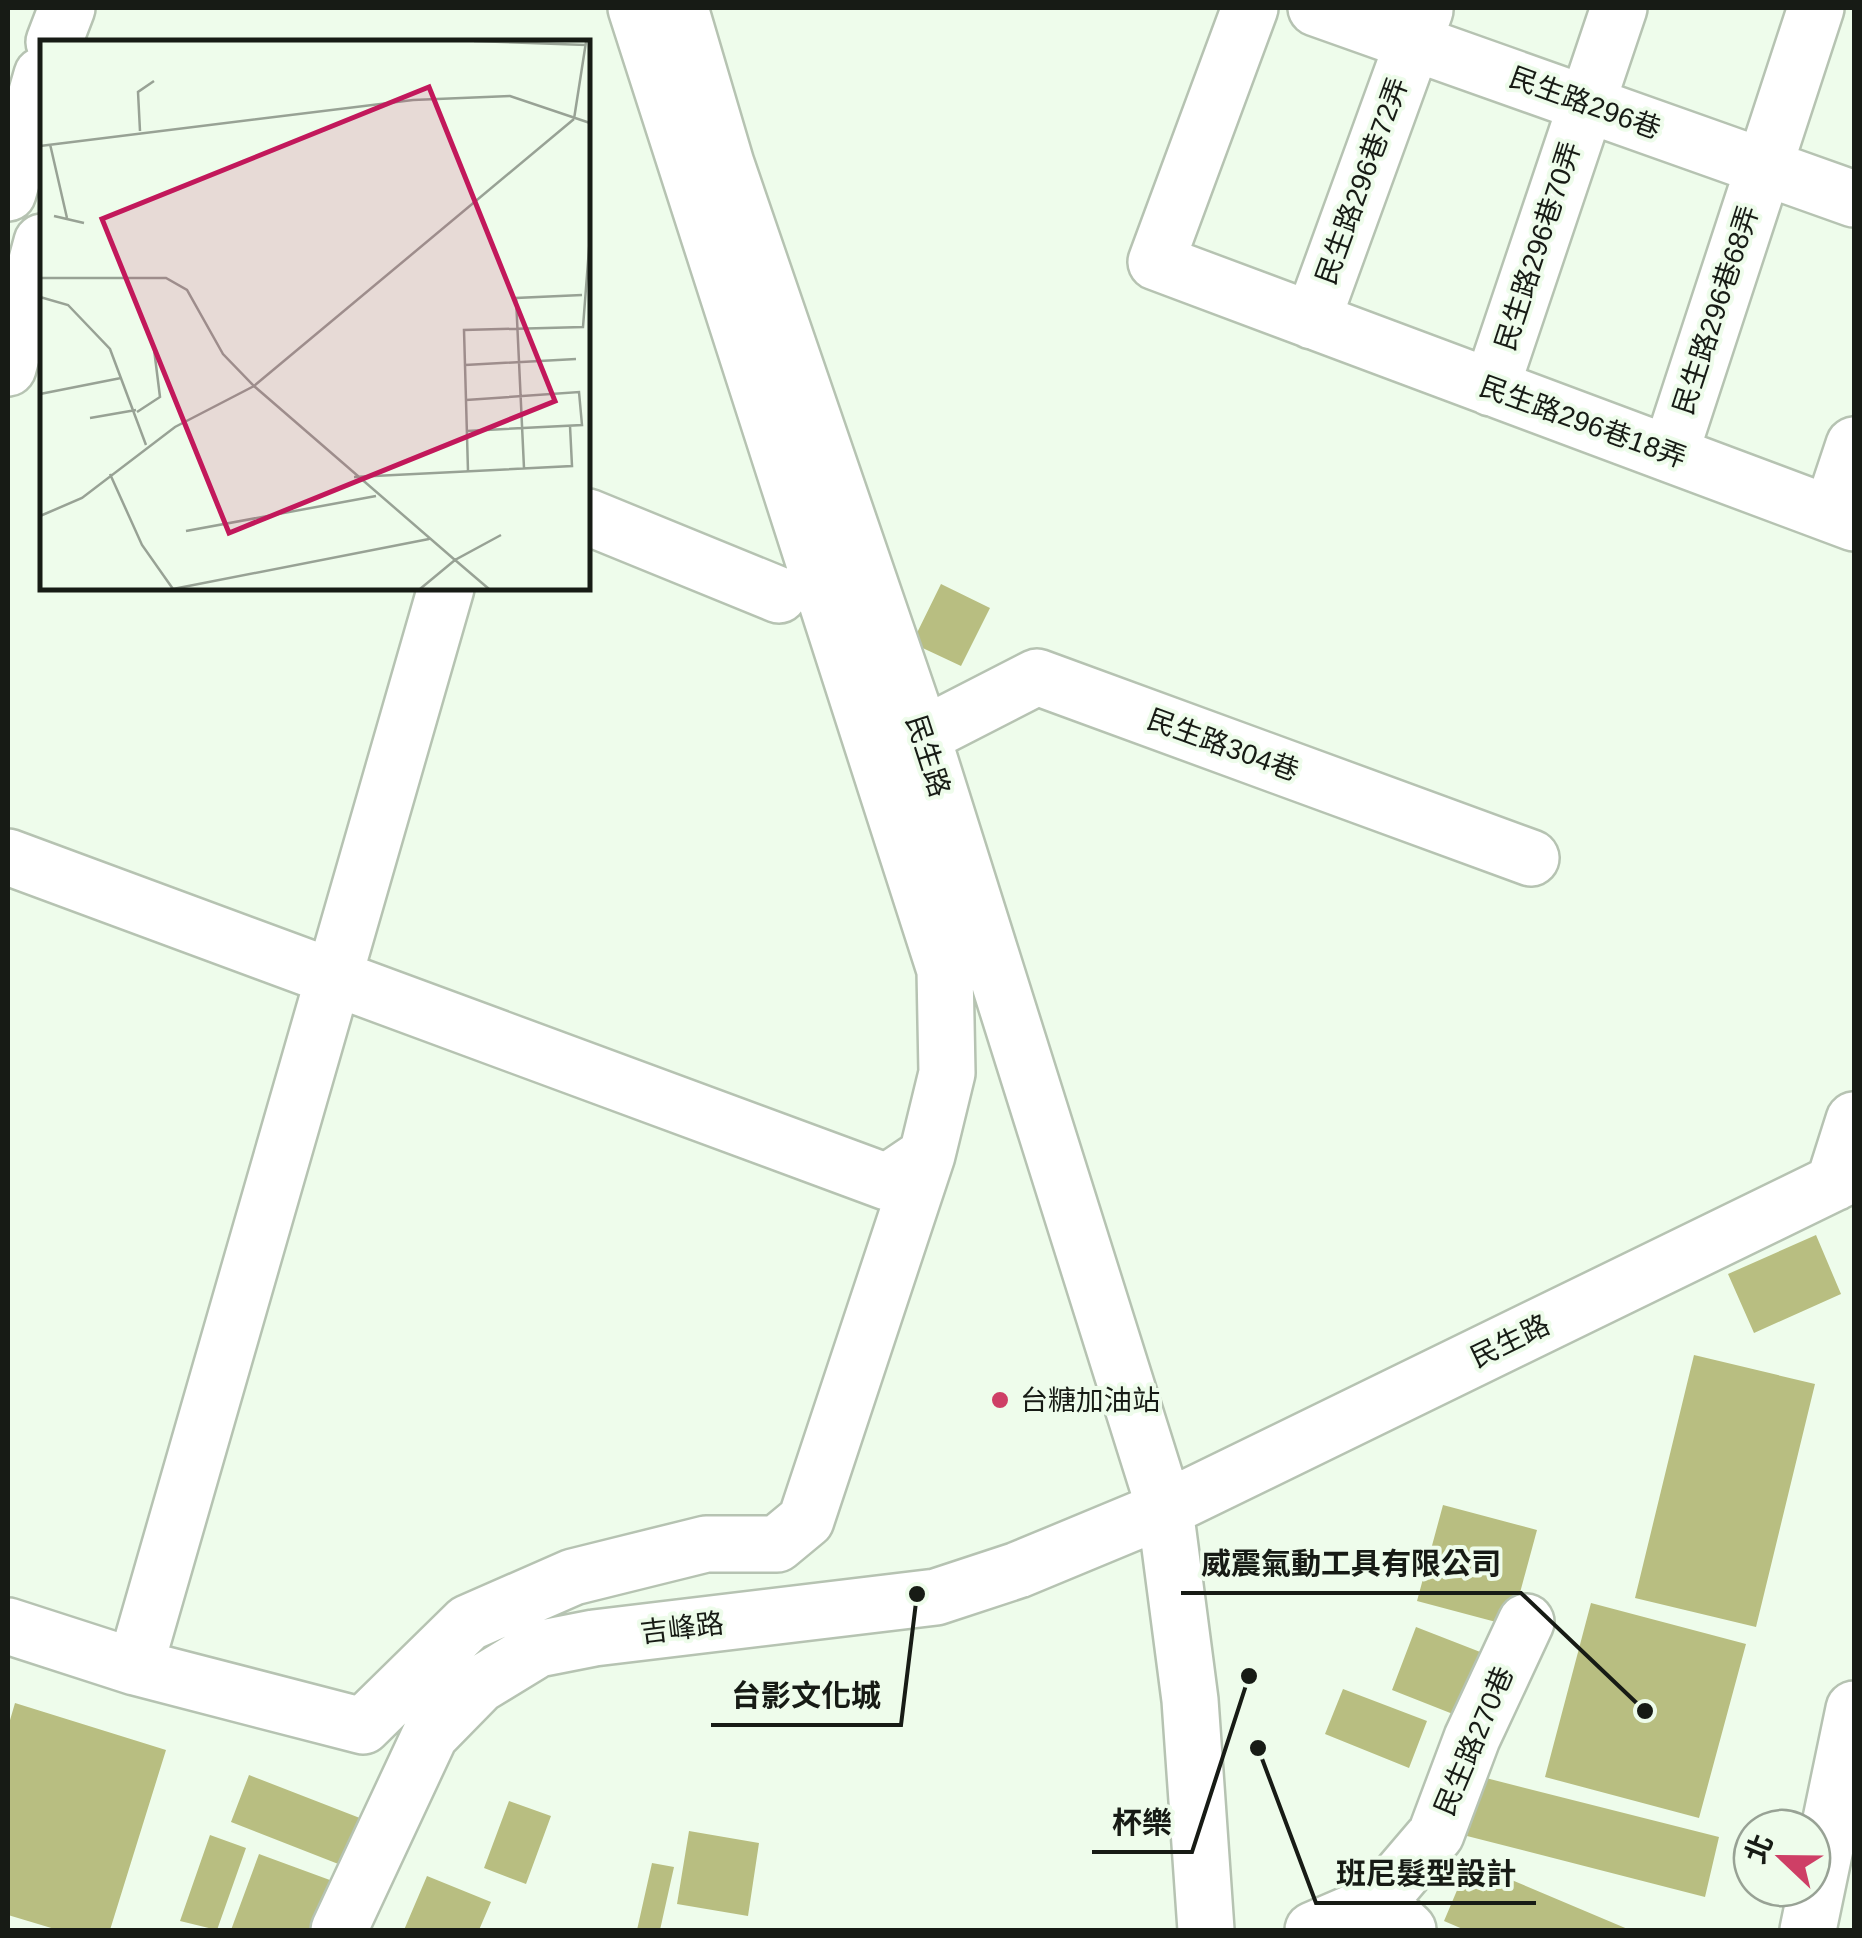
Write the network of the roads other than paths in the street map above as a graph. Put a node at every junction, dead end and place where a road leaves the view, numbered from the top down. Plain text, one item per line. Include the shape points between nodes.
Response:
1 (66, 8) edge
2 (636, 8) edge
3 (680, 8) edge
4 (1250, 8) edge
5 (1316, 8) edge
6 (1619, 8) edge
7 (1816, 8) edge
8 (1420, 25) edge
9 (55, 40) edge
10 (40, 82) edge
11 (1586, 103) junction
12 (1763, 166) junction
13 (8, 193) edge
14 (1854, 199) edge
15 (40, 259) edge
16 (33, 317) edge
17 (1312, 321) junction
18 (8, 368) edge
19 (1491, 388) junction
20 (1854, 445) edge
21 (1670, 454) junction
22 (1843, 518) edge
23 (590, 519) edge
24 (445, 590) edge
25 (779, 595) dead end
26 (922, 736) junction
27 (8, 857) edge
28 (1531, 858) dead end
29 (334, 978) junction
30 (1854, 1120) edge
31 (927, 1156) junction
32 (1844, 1178) edge
33 (1164, 1509) junction
34 (1526, 1622) dead end
35 (8, 1626) edge
36 (134, 1667) junction
37 (1854, 1709) edge
38 (1393, 1916) edge
39 (340, 1930) edge
40 (1206, 1930) edge
41 (1313, 1930) edge
42 (1808, 1930) edge

1 - 9 street
2 - 31 street via 945,970 947,1073
3 - 26 street, 民生路 via 726,164
4 - 17 street, 民生路296巷18弄 via 1156,262
5 - 8 street, 民生路296巷
6 - 11 street, 民生路296巷70弄
7 - 12 street, 民生路296巷68弄
8 - 11 street, 民生路296巷
8 - 17 street, 民生路296巷72弄
10 - 13 street
11 - 12 street, 民生路296巷
11 - 19 street, 民生路296巷70弄
12 - 14 street, 民生路296巷
12 - 21 street, 民生路296巷68弄
15 - 16 street
16 - 18 street
17 - 19 street, 民生路296巷18弄
19 - 21 street, 民生路296巷18弄
20 - 22 street
21 - 22 street, 民生路296巷18弄
23 - 25 street
24 - 29 street
26 - 28 street, 民生路304巷 via 1037,677
26 - 33 street, 民生路
27 - 29 street
29 - 31 street via 887,1182
29 - 36 street
30 - 32 street
31 - 36 street via 806,1520 777,1544 706,1544 573,1578 486,1615 468,1623 363,1726
32 - 33 street, 民生路
33 - 39 street, 吉峰路 via 936,1597 538,1649 479,1685 430,1735
33 - 40 street, 民生路 via 1190,1700
34 - 38 street, 民生路270巷 via 1436,1834
35 - 36 street
37 - 42 street
38 - 41 street, 民生路270巷

